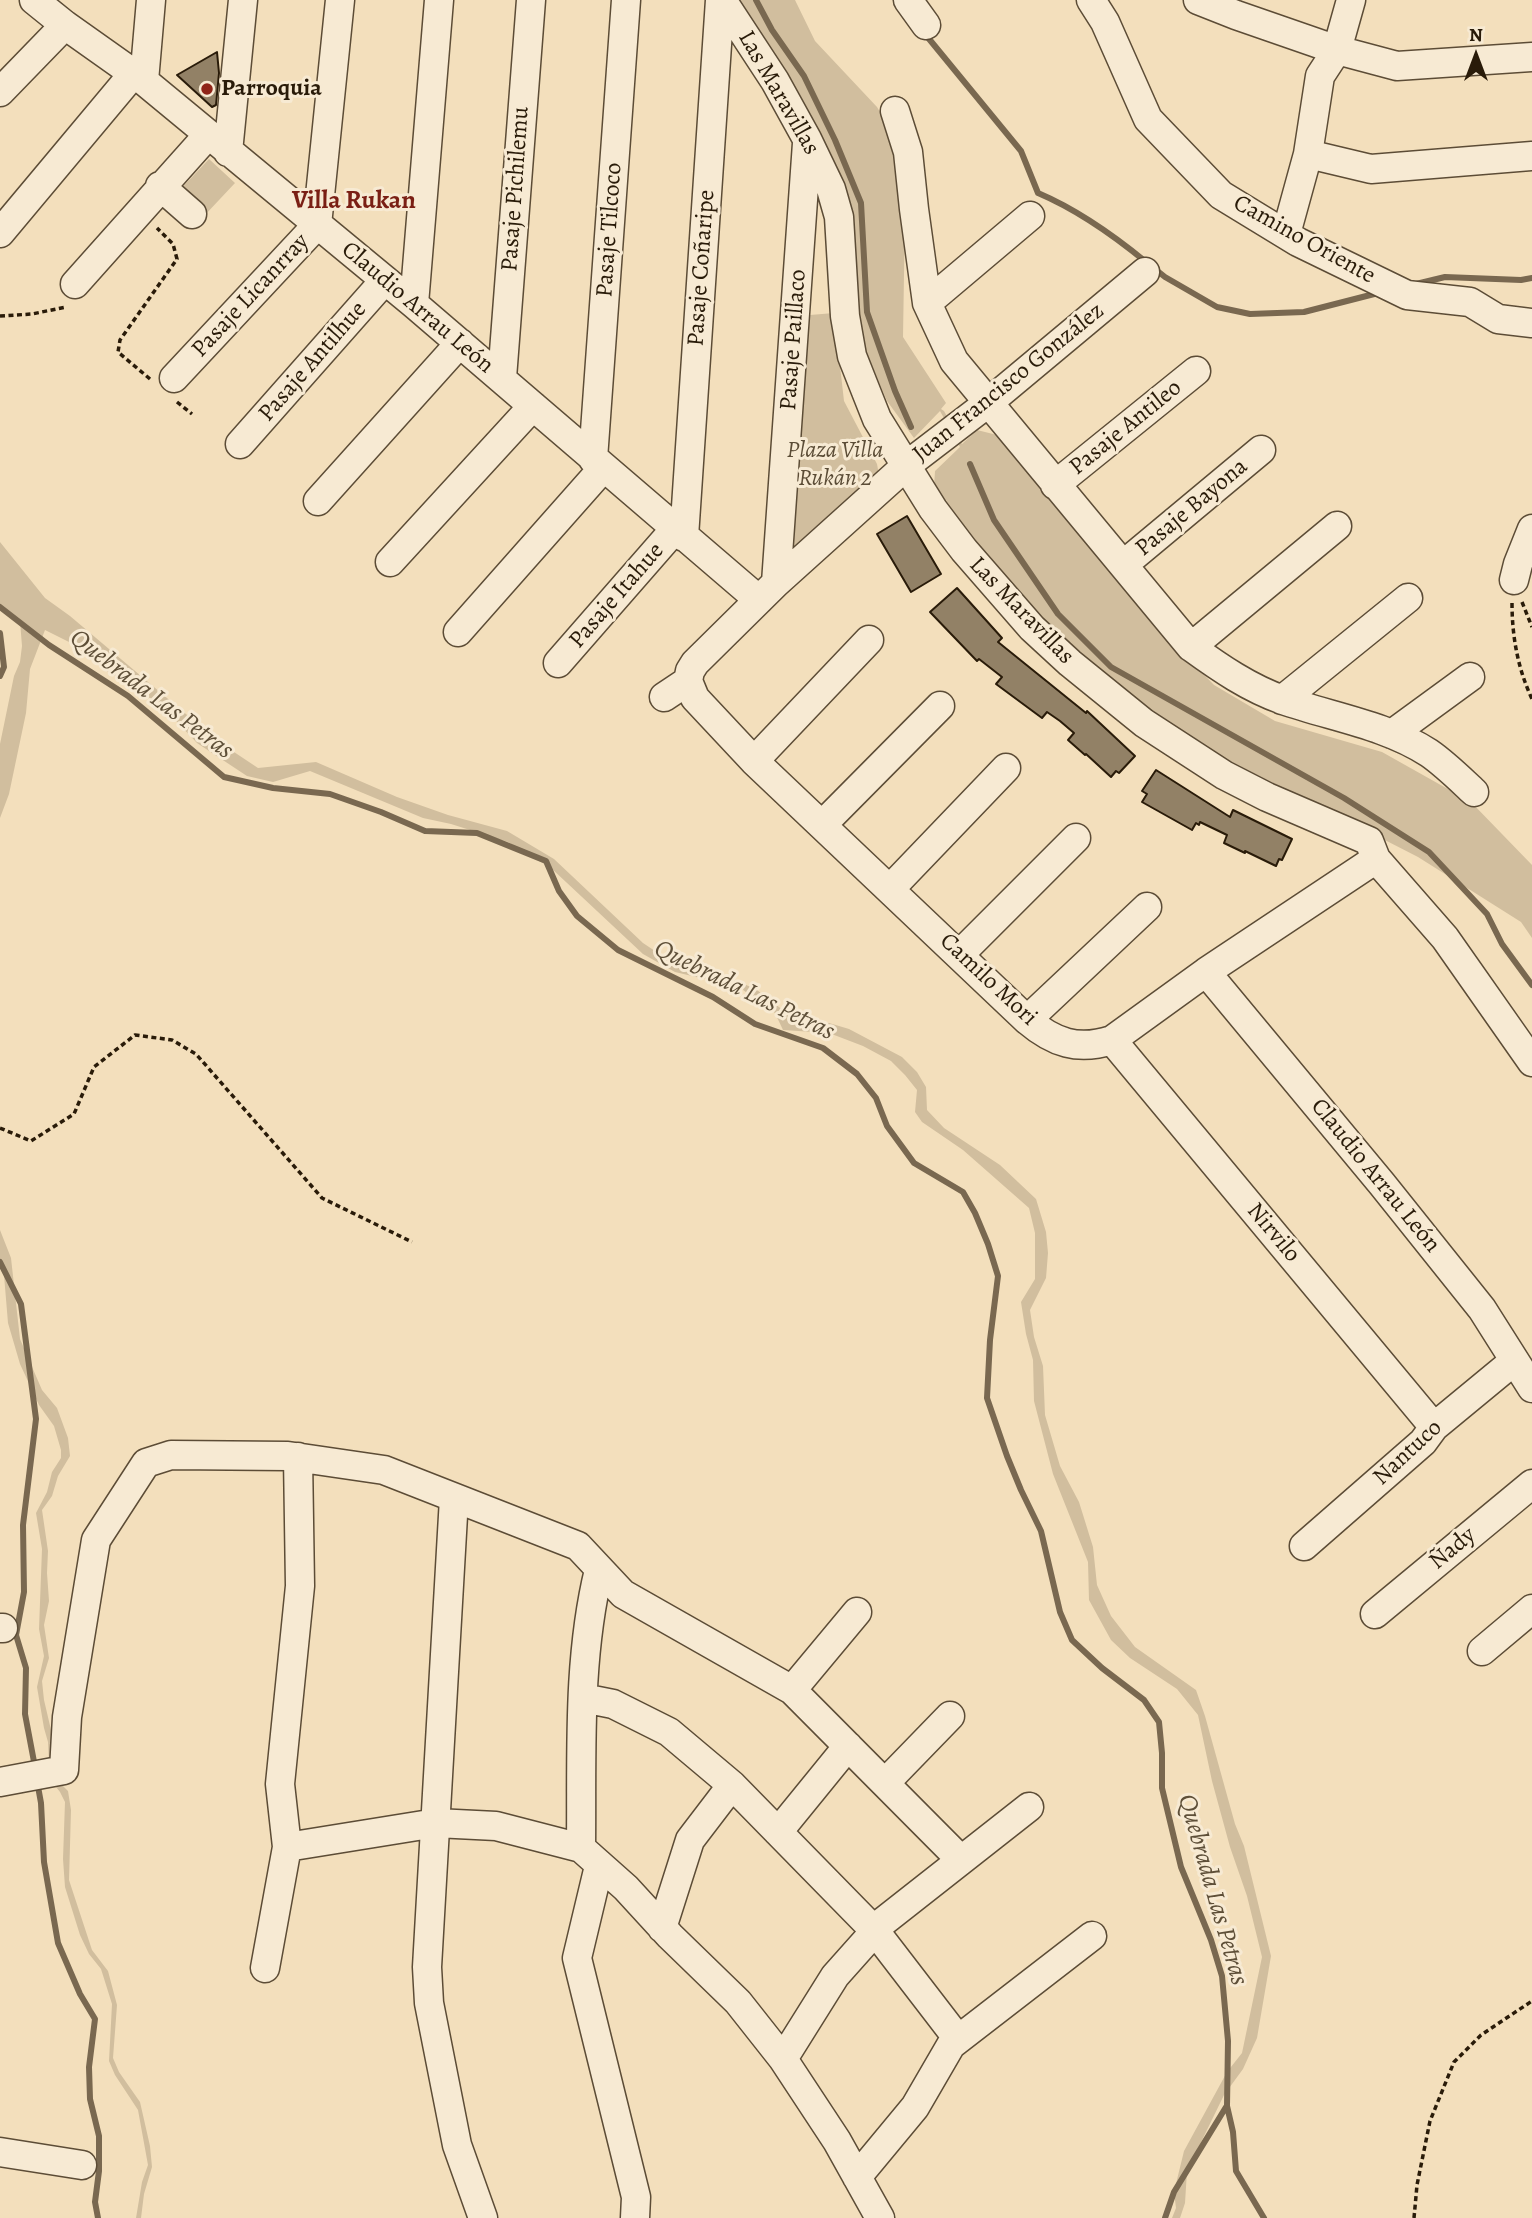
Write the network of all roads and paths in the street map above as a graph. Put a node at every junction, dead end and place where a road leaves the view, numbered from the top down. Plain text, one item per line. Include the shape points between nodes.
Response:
1 (34, 0) edge
2 (151, 0) edge
3 (243, 0) edge
4 (340, 0) edge
5 (439, 0) edge
6 (531, 0) edge
7 (626, 0) edge
8 (721, 0) edge
9 (908, 0) edge
10 (1091, 0) edge
11 (1198, 0) edge
12 (1350, 0) edge
13 (59, 15) edge
14 (926, 25) dead end
15 (1336, 50) junction
16 (1532, 57) edge
17 (138, 77) junction
18 (0, 92) edge
19 (895, 111) dead end
20 (807, 139) junction
21 (218, 143) junction
22 (1308, 154) junction
23 (1532, 156) edge
24 (160, 186) junction
25 (192, 214) dead end
26 (1030, 216) dead end
27 (317, 225) junction
28 (154, 226) dead end
29 (0, 233) edge
30 (1286, 234) junction
31 (1145, 272) dead end
32 (385, 280) junction
33 (75, 284) dead end
34 (927, 303) junction
35 (414, 304) junction
36 (1532, 323) edge
37 (460, 343) junction
38 (1196, 371) dead end
39 (502, 378) junction
40 (165, 384) junction
41 (988, 403) junction
42 (533, 405) junction
43 (192, 414) dead end
44 (240, 444) dead end
45 (1261, 450) dead end
46 (598, 463) junction
47 (907, 466) junction
48 (1055, 485) junction
49 (318, 501) dead end
50 (1336, 526) dead end
51 (1532, 529) edge
52 (680, 533) junction
53 (390, 562) dead end
54 (1122, 565) junction
55 (1514, 580) junction
56 (768, 592) junction
57 (1408, 598) dead end
58 (1532, 627) edge
59 (458, 632) dead end
60 (869, 640) dead end
61 (1191, 647) junction
62 (558, 663) dead end
63 (1470, 677) dead end
64 (688, 681) junction
65 (664, 698) dead end
66 (1532, 699) edge
67 (1282, 700) junction
68 (940, 706) dead end
69 (1392, 734) junction
70 (754, 761) junction
71 (1006, 768) dead end
72 (1474, 792) dead end
73 (822, 824) junction
74 (1076, 838) dead end
75 (1376, 859) junction
76 (890, 889) junction
77 (1146, 907) dead end
78 (960, 954) junction
79 (1206, 972) junction
80 (1027, 1020) junction
81 (1112, 1040) junction
82 (1532, 1062) edge
83 (0, 1128) edge
84 (412, 1242) dead end
85 (1514, 1361) junction
86 (1532, 1388) edge
87 (1434, 1427) junction
88 (298, 1457) junction
89 (1532, 1484) edge
90 (454, 1498) junction
91 (1304, 1546) dead end
92 (599, 1570) junction
93 (1532, 1609) edge
94 (857, 1612) dead end
95 (1375, 1614) dead end
96 (1482, 1651) dead end
97 (792, 1690) junction
98 (583, 1698) junction
99 (950, 1716) dead end
100 (848, 1746) junction
101 (0, 1782) edge
102 (885, 1783) junction
103 (732, 1785) junction
104 (1029, 1807) dead end
105 (436, 1823) junction
106 (778, 1832) junction
107 (287, 1847) junction
108 (590, 1857) junction
109 (961, 1860) junction
110 (662, 1928) junction
111 (875, 1931) junction
112 (1092, 1936) dead end
113 (265, 1968) dead end
114 (1532, 2001) edge
115 (958, 2039) junction
116 (783, 2059) junction
117 (0, 2152) edge
118 (82, 2165) dead end
119 (857, 2177) junction
120 (483, 2218) edge
121 (635, 2218) edge
122 (880, 2218) edge
123 (1415, 2218) edge

1 - 13 street, Claudio Arrau León
2 - 17 street
3 - 21 street
4 - 27 street, Pasaje Licanrray
5 - 35 street
6 - 39 street, Pasaje Pichilemu
7 - 46 street, Pasaje Tilcoco
8 - 20 street, Las Maravillas
8 - 52 street, Pasaje Coñaripe
9 - 14 street
10 - 30 street, Camino Oriente via 1148,120 1221,195
11 - 15 street
12 - 15 street
13 - 17 street, Claudio Arrau León
13 - 18 street
15 - 16 street via 1397,66
15 - 22 street via 1320,76
17 - 21 street, Claudio Arrau León
17 - 29 street
19 - 34 street via 908,152
20 - 47 street, Las Maravillas via 839,216 852,356 877,419
20 - 56 street, Pasaje Paillaco
21 - 24 street
21 - 27 street, Claudio Arrau León
22 - 23 street via 1371,169
22 - 30 street
24 - 25 street
24 - 33 street
26 - 34 street
27 - 32 street, Claudio Arrau León
27 - 40 street, Pasaje Licanrray
28 - 40 path via 173,244 177,259 120,340 118,352
30 - 36 street, Camino Oriente via 1407,295 1470,302 1498,320
31 - 41 street, Juan Francisco González
32 - 35 street, Claudio Arrau León
32 - 44 street, Pasaje Antilhue
34 - 41 street via 954,361
35 - 37 street, Claudio Arrau León
37 - 39 street, Claudio Arrau León
37 - 49 street
38 - 48 street, Pasaje Antileo
39 - 42 street, Claudio Arrau León
40 - 43 path
41 - 47 street, Juan Francisco González
41 - 48 street
42 - 46 street, Claudio Arrau León
42 - 53 street
45 - 54 street, Pasaje Bayona
46 - 52 street, Claudio Arrau León
46 - 59 street
47 - 56 street, Juan Francisco González
47 - 75 street, Las Maravillas via 933,509 997,590 1106,694 1224,775 1369,841
48 - 54 street
50 - 61 street
51 - 55 street
52 - 56 street, Claudio Arrau León
52 - 62 street, Pasaje Itahue
54 - 61 street
55 - 58 path
55 - 66 path via 1512,621 1517,655
56 - 64 street, Juan Francisco González via 695,663
57 - 67 street
60 - 70 street
61 - 67 street via 1228,674
63 - 69 street
64 - 65 street, Juan Francisco González
64 - 70 street, Camilo Mori via 695,698
67 - 69 street
68 - 73 street
69 - 72 street via 1432,754
70 - 73 street, Camilo Mori
71 - 76 street
73 - 76 street, Camilo Mori
74 - 78 street
75 - 79 street, Camilo Mori
75 - 82 street, Las Maravillas via 1445,938
76 - 78 street, Camilo Mori
77 - 80 street
78 - 80 street, Camilo Mori
79 - 81 street, Camilo Mori
79 - 85 street, Claudio Arrau León via 1482,1309
80 - 81 street, Camilo Mori via 1073,1046
81 - 87 street, Nirvilo
83 - 84 path via 31,1142 74,1114 94,1067 135,1035 172,1040 197,1054 322,1198
85 - 86 street, Claudio Arrau León
85 - 87 street, Nantuco
87 - 91 street, Nantuco via 1423,1443
88 - 90 street via 384,1470
88 - 101 street via 171,1455 145,1463 96,1540 67,1717 64,1770
88 - 107 street via 300,1586 280,1784
89 - 95 street, Ñady
90 - 92 street via 578,1546
90 - 105 street
92 - 97 street via 623,1594
92 - 98 street via 590,1606
93 - 96 street
94 - 97 street
97 - 100 street
98 - 103 street via 613,1704 669,1732
98 - 108 street
99 - 102 street
100 - 102 street
100 - 106 street
102 - 109 street
103 - 106 street
103 - 110 street via 690,1840
104 - 109 street
105 - 107 street
105 - 108 street via 496,1826
105 - 120 street via 429,2003 457,2145
106 - 111 street
107 - 113 street
108 - 110 street
108 - 121 street via 577,1958 636,2197
109 - 111 street
110 - 116 street via 738,2002
111 - 115 street
111 - 116 street via 835,1976
112 - 115 street
114 - 123 path via 1481,2035 1454,2062 1430,2121
115 - 119 street via 915,2106
116 - 119 street
117 - 118 street
119 - 122 street

